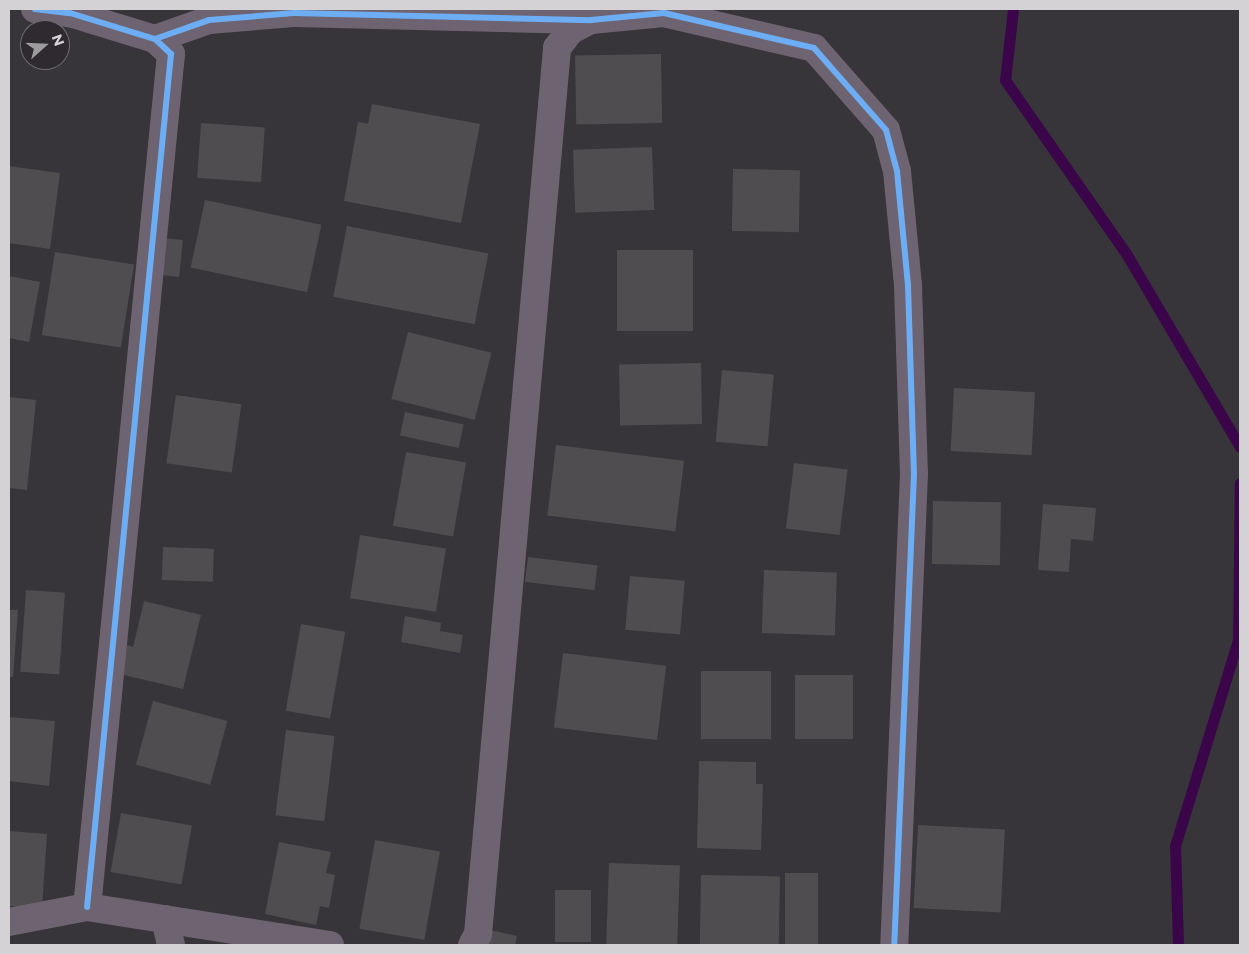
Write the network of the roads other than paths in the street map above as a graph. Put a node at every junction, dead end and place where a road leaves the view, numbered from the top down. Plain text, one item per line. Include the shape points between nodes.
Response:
1 (35, 9) edge
2 (591, 20) junction
3 (155, 38) junction
4 (87, 907) junction
5 (165, 919) junction
6 (9, 922) edge
7 (172, 945) edge
8 (330, 945) edge
9 (472, 945) edge
10 (894, 945) edge

1 - 3 street via 70,13
2 - 3 street via 294,13 210,20
2 - 9 street via 570,31 557,48 480,914 478,934
2 - 10 street via 664,13 814,48 886,130 897,171 908,285 914,474
3 - 4 street via 171,54
4 - 5 street
4 - 6 street
5 - 7 street
5 - 8 street

